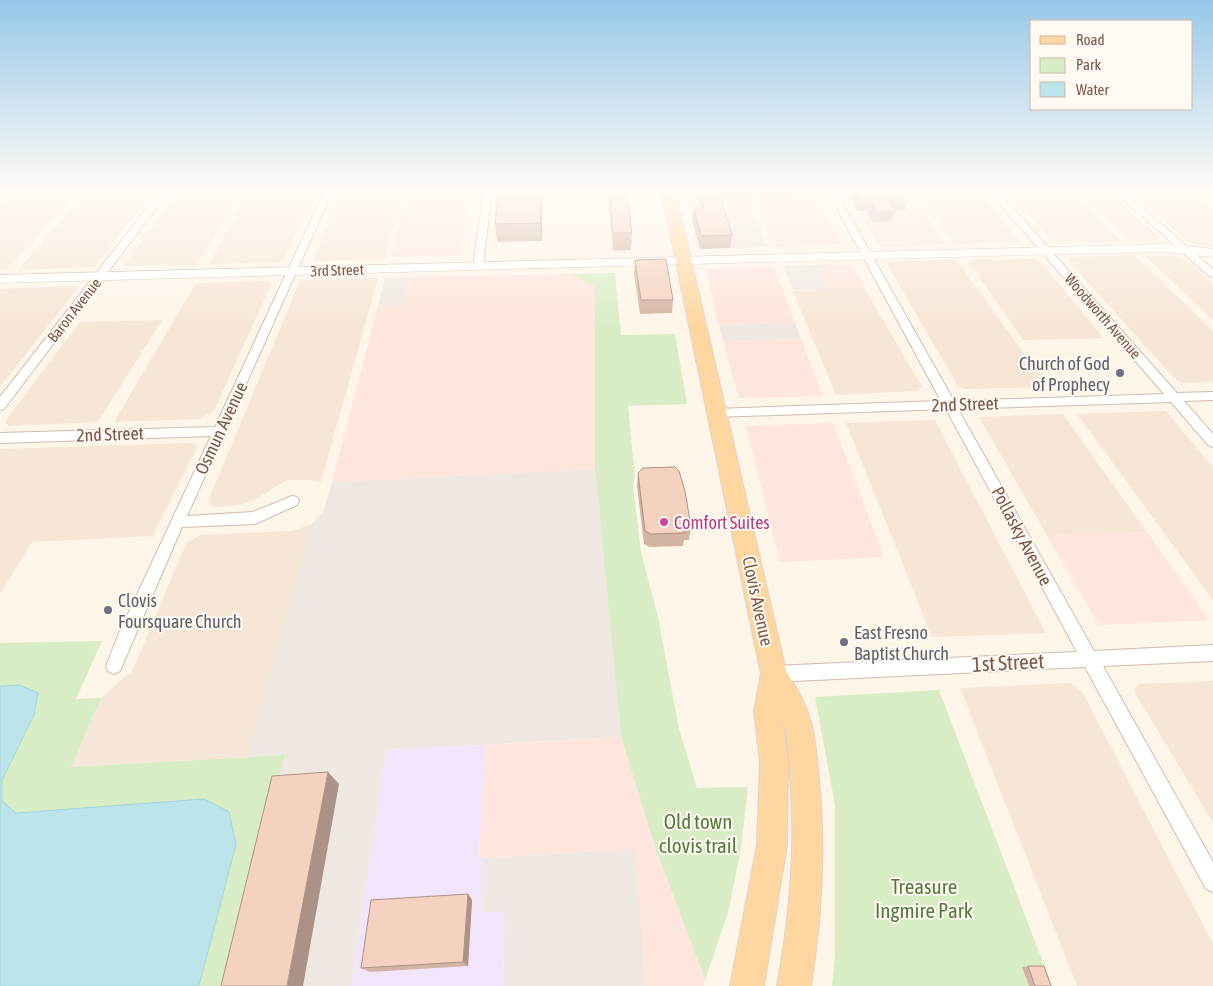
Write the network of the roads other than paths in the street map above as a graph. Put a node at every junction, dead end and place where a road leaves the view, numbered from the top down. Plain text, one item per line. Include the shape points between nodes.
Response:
1 (131, 236) edge
2 (309, 236) edge
3 (482, 236) edge
4 (678, 236) edge
5 (856, 236) edge
6 (1033, 236) edge
7 (1170, 236) edge
8 (1045, 250) junction
9 (1187, 251) junction
10 (1213, 253) edge
11 (867, 256) junction
12 (683, 260) junction
13 (478, 266) junction
14 (293, 271) junction
15 (1213, 274) edge
16 (100, 276) junction
17 (0, 279) edge
18 (1213, 396) edge
19 (1175, 398) junction
20 (951, 405) junction
21 (0, 406) edge
22 (716, 413) junction
23 (219, 430) junction
24 (0, 438) edge
25 (1213, 442) edge
26 (292, 501) dead end
27 (178, 522) junction
28 (1213, 653) edge
29 (1089, 659) junction
30 (114, 666) dead end
31 (774, 674) junction
32 (1213, 882) edge
33 (798, 978) edge
34 (747, 986) edge

1 - 16 street, Baron Avenue
2 - 14 street, Osmun Avenue
3 - 13 street
4 - 12 main road, Clovis Avenue
5 - 11 street, Pollasky Avenue
6 - 8 street, Woodworth Avenue
7 - 9 street
8 - 9 street, 3rd Street via 1166,248
8 - 11 street, 3rd Street
8 - 19 street, Woodworth Avenue
9 - 10 street, 3rd Street
9 - 15 street
11 - 12 street, 3rd Street
11 - 20 street, Pollasky Avenue
12 - 13 street, 3rd Street
12 - 22 main road, Clovis Avenue
13 - 14 street, 3rd Street
14 - 16 street, 3rd Street
14 - 23 street, Osmun Avenue
16 - 17 street, 3rd Street
16 - 21 street, Baron Avenue
18 - 19 street, 2nd Street
19 - 20 street, 2nd Street
19 - 25 street, Woodworth Avenue
20 - 22 street, 2nd Street
20 - 29 street, Pollasky Avenue
22 - 31 main road, Clovis Avenue
23 - 24 street, 2nd Street
23 - 27 street, Osmun Avenue
26 - 27 street via 255,518
27 - 30 street, Osmun Avenue
28 - 29 street, 1st Street
29 - 31 street, 1st Street
29 - 32 street, Pollasky Avenue
31 - 33 main road via 794,711 807,801 808,882
31 - 34 main road, Clovis Avenue via 768,711 774,762 772,845

